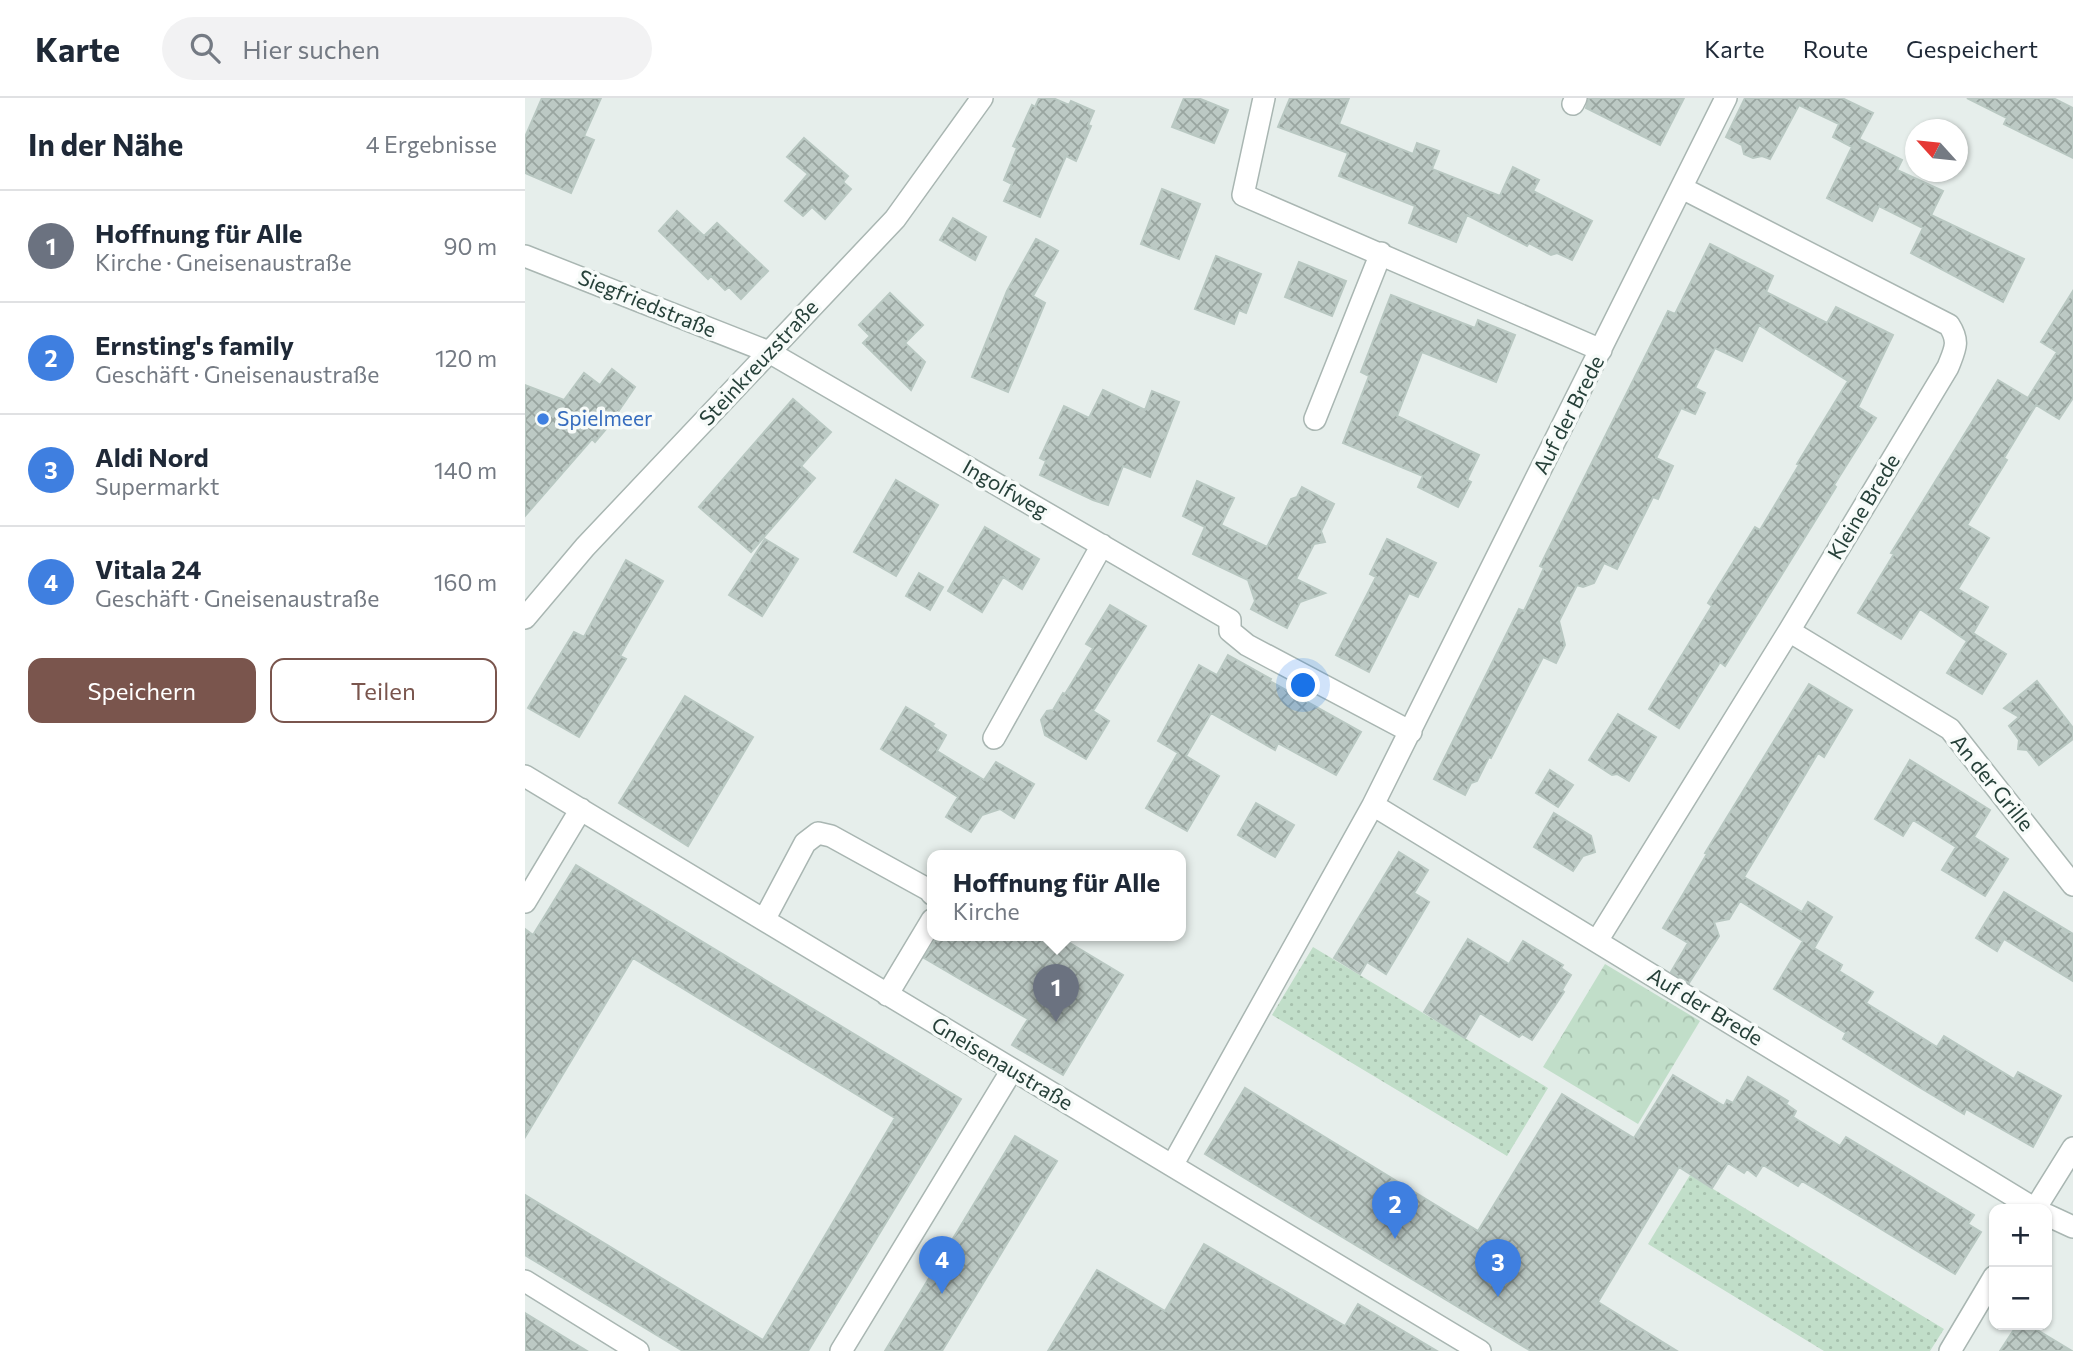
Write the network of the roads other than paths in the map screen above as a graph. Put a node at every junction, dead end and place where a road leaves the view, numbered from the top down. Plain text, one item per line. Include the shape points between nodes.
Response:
1 (982, 98) edge
2 (1264, 98) edge
3 (1726, 98) edge
4 (1682, 188) junction
5 (1381, 253) junction
6 (525, 256) edge
7 (1601, 350) junction
8 (769, 352) junction
9 (1315, 419) dead end
10 (1102, 545) junction
11 (525, 618) edge
12 (1789, 631) junction
13 (1411, 732) junction
14 (994, 738) dead end
15 (525, 776) edge
16 (1373, 805) junction
17 (581, 809) junction
18 (2073, 885) edge
19 (927, 889) edge
20 (525, 902) edge
21 (764, 920) junction
22 (927, 928) edge
23 (1597, 941) junction
24 (887, 995) junction
25 (1013, 1070) junction
26 (2073, 1148) edge
27 (1173, 1164) junction
28 (2027, 1204) edge
29 (2038, 1204) edge
30 (2052, 1217) edge
31 (2073, 1227) edge
32 (525, 1282) edge
33 (1989, 1285) edge
34 (638, 1351) edge
35 (841, 1351) edge
36 (1480, 1351) edge
37 (1949, 1351) edge

1 - 8 street, Steinkreuzstraße via 895,219
2 - 5 street via 1243,195
3 - 4 street, Auf der Brede
4 - 7 street, Auf der Brede
4 - 12 street, Kleine Brede via 1949,325 1956,335 1948,367
5 - 7 street
5 - 9 street
6 - 8 street, Siegfriedstraße
7 - 13 street, Auf der Brede
8 - 10 street, Ingolfweg
8 - 11 street, Steinkreuzstraße via 585,547
10 - 13 street, Ingolfweg via 1230,620 1230,631 1247,645
10 - 14 street
12 - 18 street, An der Grille via 1950,729
12 - 23 street, Kleine Brede
13 - 16 street, Auf der Brede
15 - 17 street, Gneisenaustraße
16 - 23 street, Auf der Brede
16 - 27 street, Auf der Brede
17 - 20 street
17 - 21 street, Gneisenaustraße
19 - 21 street via 818,833 805,843
21 - 24 street, Gneisenaustraße
22 - 24 street
23 - 28 street, Auf der Brede
24 - 25 street, Gneisenaustraße
25 - 27 street, Gneisenaustraße
25 - 35 street
26 - 29 street
27 - 36 street, Gneisenaustraße
30 - 31 street
32 - 34 street
33 - 37 street

